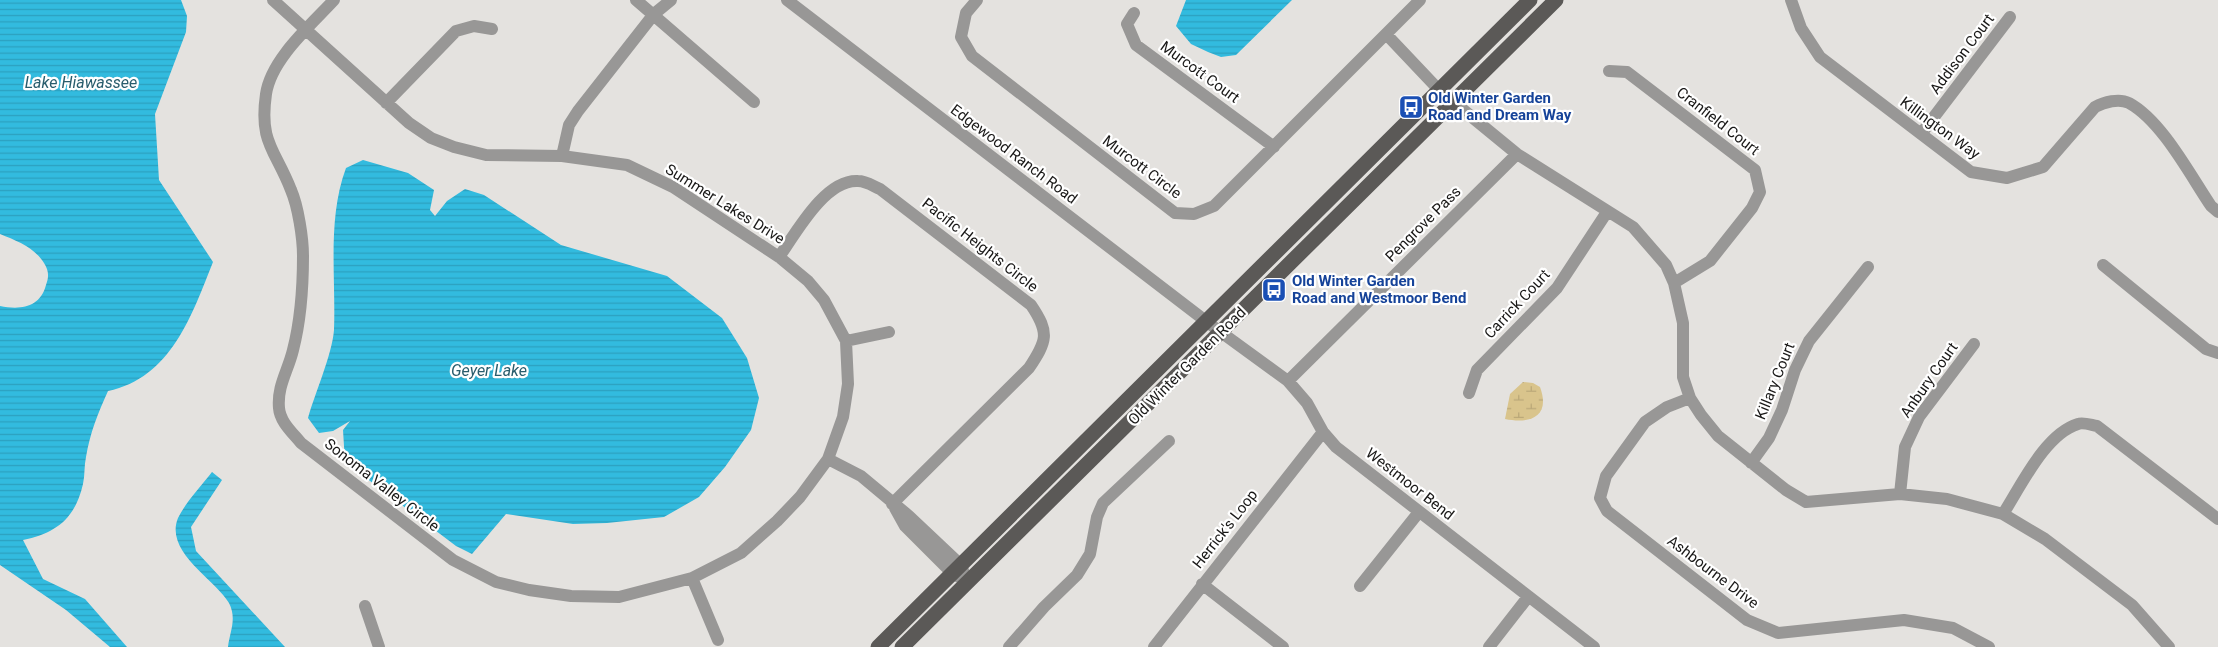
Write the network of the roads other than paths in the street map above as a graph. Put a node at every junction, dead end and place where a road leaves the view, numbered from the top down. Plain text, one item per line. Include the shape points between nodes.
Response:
1 (273, 0) edge
2 (334, 0) edge
3 (636, 0) edge
4 (660, 0) edge
5 (671, 0) edge
6 (786, 0) edge
7 (977, 0) edge
8 (1420, 0) edge
9 (1530, 0) edge
10 (1556, 0) edge
11 (1791, 0) edge
12 (1134, 12) dead end
13 (654, 14) junction
14 (2010, 17) dead end
15 (492, 29) dead end
16 (306, 31) junction
17 (1386, 34) junction
18 (1609, 71) dead end
19 (1439, 90) junction
20 (754, 102) dead end
21 (1452, 102) junction
22 (386, 103) junction
23 (1921, 134) junction
24 (1274, 147) junction
25 (1517, 154) junction
26 (562, 156) junction
27 (1607, 212) junction
28 (2218, 212) edge
29 (779, 257) junction
30 (2103, 264) dead end
31 (1868, 266) dead end
32 (1674, 283) junction
33 (1207, 322) junction
34 (889, 332) dead end
35 (1221, 333) junction
36 (846, 341) junction
37 (1974, 344) dead end
38 (2218, 353) edge
39 (1288, 381) junction
40 (1469, 393) dead end
41 (1690, 398) junction
42 (1323, 432) junction
43 (1170, 441) dead end
44 (828, 459) junction
45 (1752, 463) junction
46 (1900, 494) junction
47 (892, 504) junction
48 (1419, 512) junction
49 (2003, 514) junction
50 (2218, 519) edge
51 (957, 569) junction
52 (692, 578) junction
53 (967, 582) junction
54 (1202, 584) junction
55 (1360, 586) dead end
56 (1528, 597) junction
57 (365, 606) dead end
58 (718, 640) dead end
59 (379, 647) edge
60 (878, 647) edge
61 (902, 647) edge
62 (1009, 647) edge
63 (1154, 647) edge
64 (1282, 647) edge
65 (1489, 647) edge
66 (1594, 647) edge
67 (1989, 647) edge
68 (2169, 647) edge

1 - 16 street, Summer Lakes Drive
2 - 16 street, Sonoma Valley Circle
3 - 13 street
4 - 13 street
5 - 13 street
6 - 33 street, Edgewood Ranch Road
7 - 24 street, Murcott Circle via 966,13 961,37 972,56 1175,213 1194,214 1214,206
8 - 17 street, Murcott Circle
9 - 19 main road, Old Winter Garden Road
10 - 21 main road, Old Winter Garden Road
11 - 23 street, Killington Way via 1801,28 1820,57
12 - 24 street, Murcott Court via 1127,24 1136,45
13 - 20 street
13 - 26 street via 569,125
14 - 23 street, Addison Court
15 - 22 street via 474,26 456,31
16 - 22 street, Summer Lakes Drive
16 - 52 street, Sonoma Valley Circle via 276,65 266,91 264,122 268,144 292,190 303,246 301,304 293,352 279,389 279,411 286,426 301,443 453,560 496,582 571,596 618,597
17 - 19 street
17 - 24 street, Murcott Circle
18 - 32 street, Cranfield Court via 1627,72 1755,170 1760,192 1752,208 1710,261
19 - 21 street
19 - 33 main road, Old Winter Garden Road
21 - 25 street
21 - 35 main road, Old Winter Garden Road
22 - 26 street, Summer Lakes Drive via 431,138 454,148 486,155
23 - 28 street, Killington Way via 1971,172 1995,177 2017,176 2043,167 2095,107 2105,101 2127,102 2156,125
25 - 27 street
25 - 39 street, Pengrove Pass
26 - 29 street, Summer Lakes Drive via 627,165 672,187
27 - 32 street via 1633,227 1666,265
27 - 40 street, Carrick Court via 1557,288 1477,370
29 - 36 street, Summer Lakes Drive via 808,281 824,300
29 - 47 street, Pacific Heights Circle via 825,194 841,184 866,182 880,189 1031,305 1044,324 1043,348 1029,368
30 - 38 street via 2206,350
31 - 45 street, Killary Court via 1809,340 1782,410
32 - 41 street via 1683,323 1683,377
33 - 35 street, Edgewood Ranch Road
33 - 51 main road, Old Winter Garden Road
34 - 36 street
35 - 39 street, Westmoor Bend
35 - 53 main road, Old Winter Garden Road
36 - 44 street, Summer Lakes Drive via 848,384 844,417
37 - 46 street, Anbury Court via 1920,417 1906,447
39 - 42 street, Westmoor Bend via 1307,403
41 - 45 street via 1718,436
41 - 67 street, Ashbourne Drive via 1667,407 1646,422 1606,476 1600,498 1607,511 1747,620 1778,633 1904,620 1953,628
42 - 48 street, Westmoor Bend via 1336,447
42 - 54 street, Herrick's Loop
43 - 62 street via 1103,503 1090,554 1077,574
44 - 47 street via 861,476
44 - 52 street, Sonoma Valley Circle via 800,497 741,553
45 - 46 street via 1806,502
46 - 49 street via 1947,500
47 - 51 street via 905,526
48 - 55 street
48 - 56 street, Westmoor Bend
49 - 50 street via 2036,461 2059,434 2080,423 2097,426
49 - 68 street via 2045,539 2132,605
51 - 53 street
51 - 60 main road, Old Winter Garden Road
52 - 58 street
53 - 61 main road, Old Winter Garden Road
54 - 63 street, Herrick's Loop
54 - 64 street
56 - 65 street
56 - 66 street, Westmoor Bend
57 - 59 street

